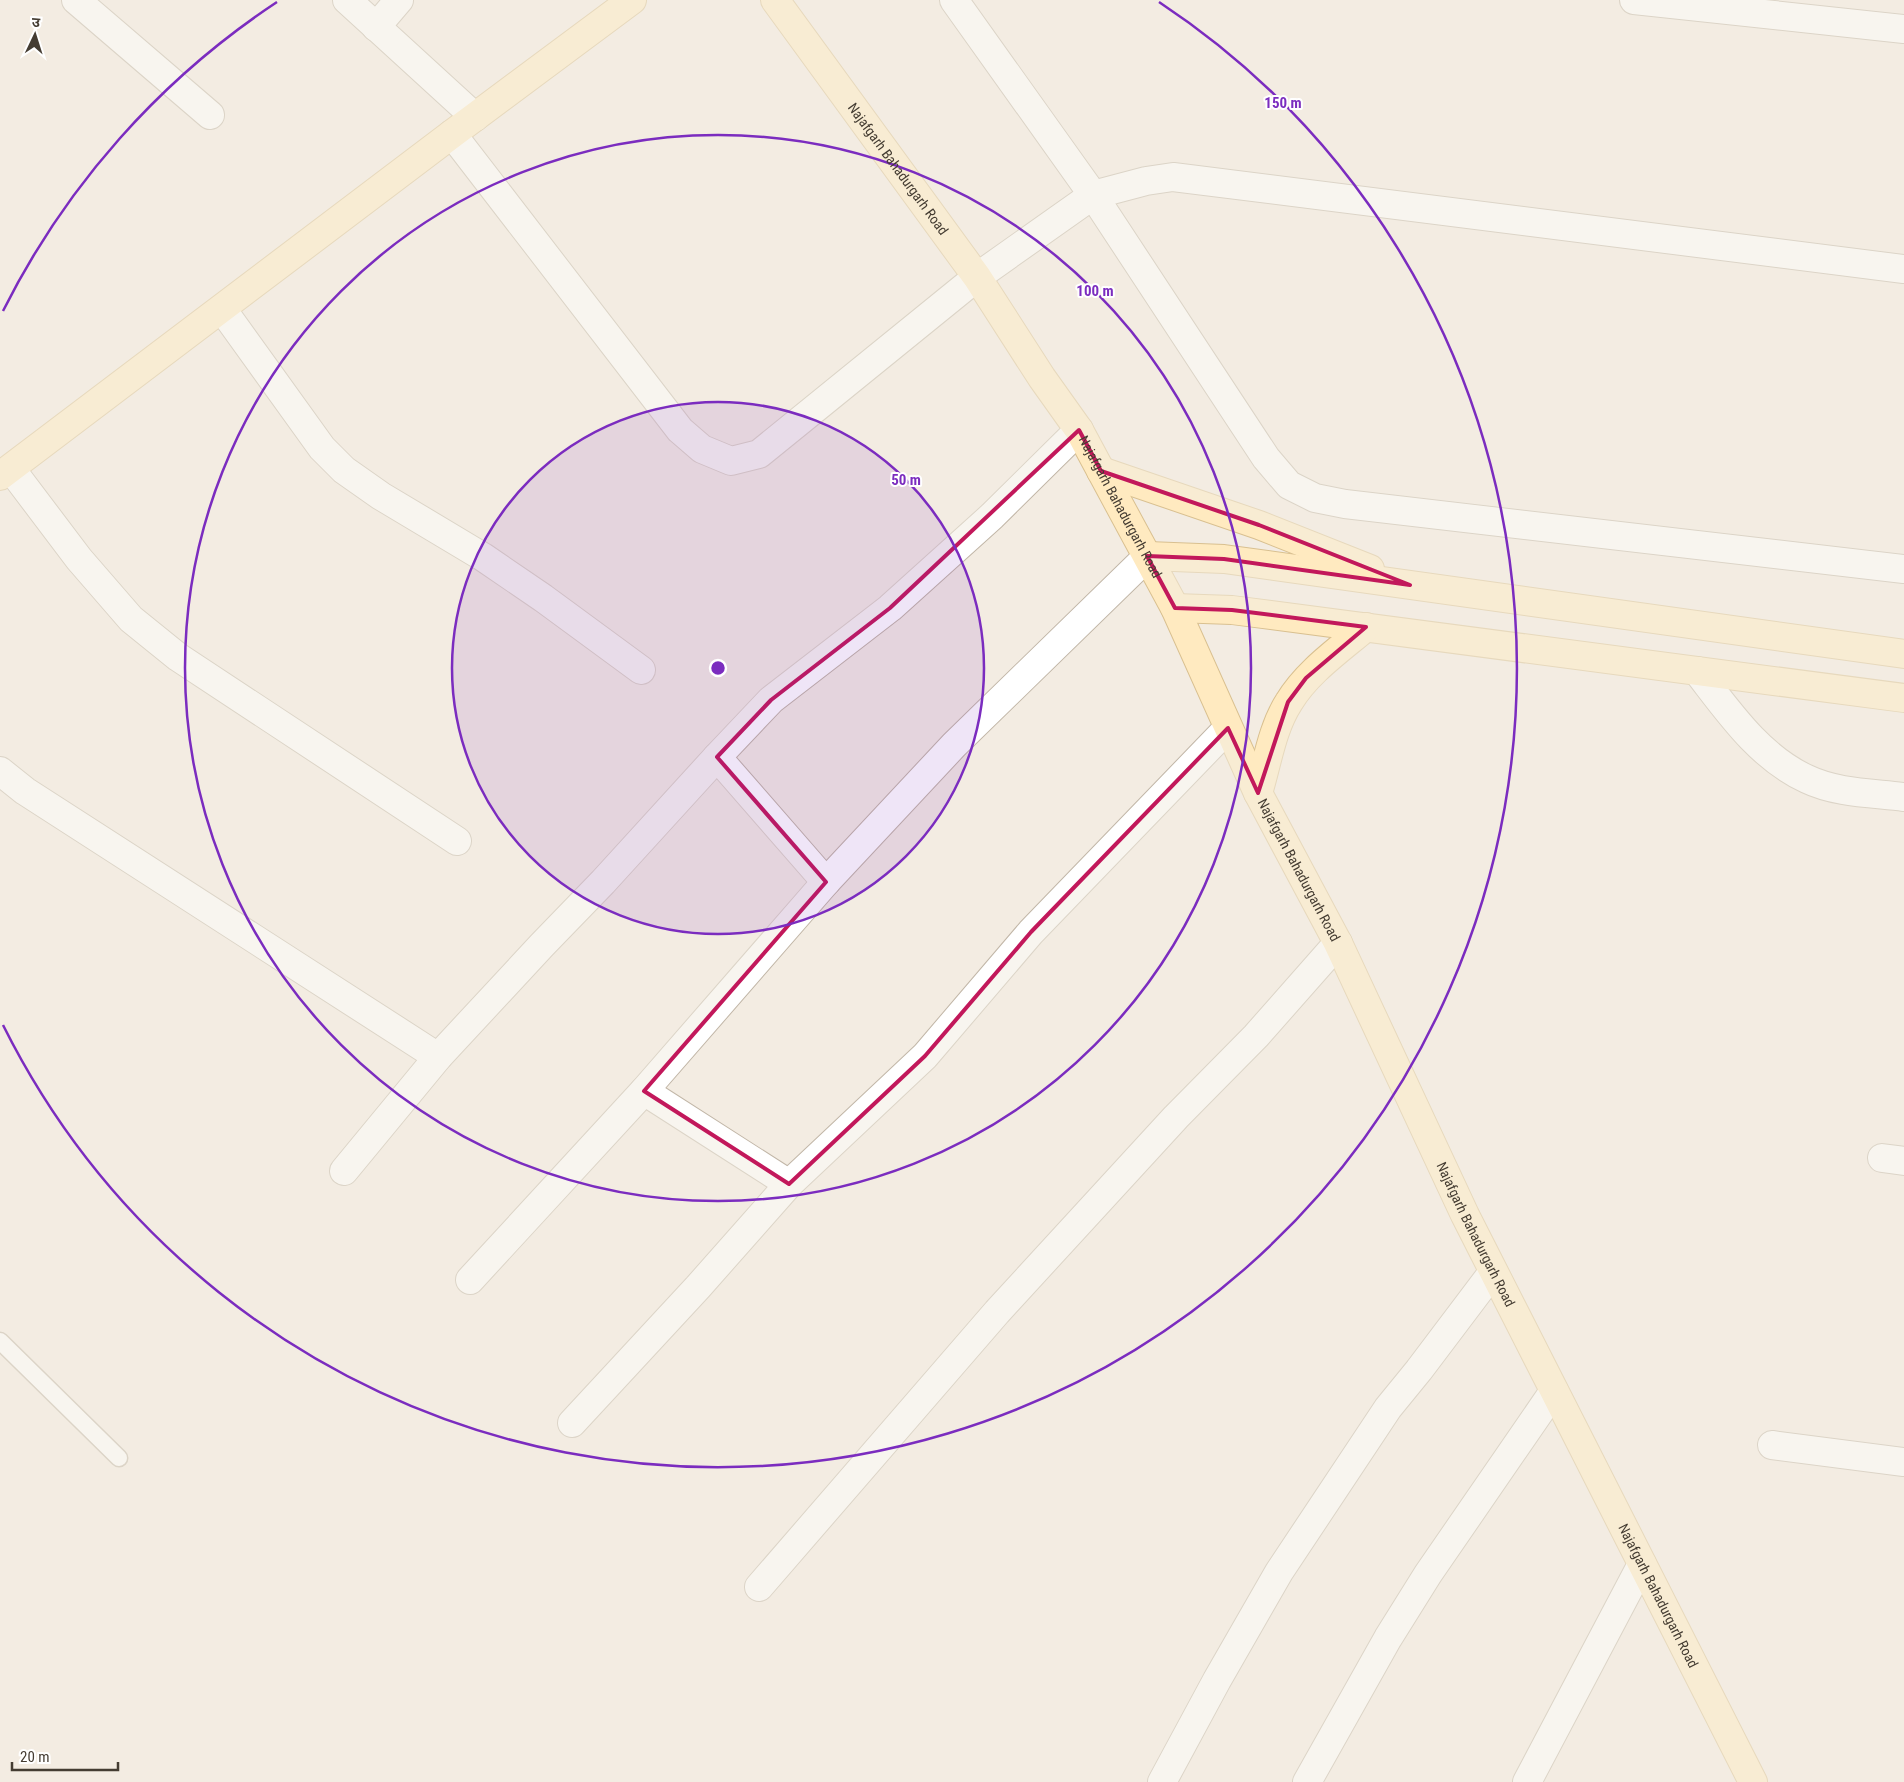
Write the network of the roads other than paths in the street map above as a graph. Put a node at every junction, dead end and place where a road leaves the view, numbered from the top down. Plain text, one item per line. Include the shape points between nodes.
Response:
1 (76, 0) edge
2 (347, 0) edge
3 (399, 0) edge
4 (632, 0) edge
5 (775, 0) edge
6 (954, 0) edge
7 (1634, 0) edge
8 (376, 27) junction
9 (1904, 29) edge
10 (210, 115) dead end
11 (475, 117) junction
12 (452, 134) junction
13 (1093, 195) junction
14 (1904, 269) edge
15 (977, 276) junction
16 (222, 309) junction
17 (1079, 430) junction
18 (1101, 471) junction
19 (6, 473) edge
20 (1148, 556) junction
21 (1904, 569) edge
22 (1410, 585) junction
23 (1175, 608) junction
24 (1366, 627) junction
25 (1904, 654) edge
26 (641, 670) dead end
27 (1697, 671) junction
28 (1904, 698) edge
29 (1228, 728) junction
30 (717, 756) junction
31 (0, 771) edge
32 (1258, 793) junction
33 (1904, 797) edge
34 (456, 841) dead end
35 (826, 882) junction
36 (1338, 943) junction
37 (438, 1057) junction
38 (644, 1091) junction
39 (344, 1171) dead end
40 (790, 1184) junction
41 (1493, 1272) junction
42 (470, 1280) dead end
43 (0, 1342) edge
44 (1554, 1391) junction
45 (572, 1423) dead end
46 (1772, 1444) dead end
47 (119, 1458) dead end
48 (1904, 1462) edge
49 (1642, 1564) junction
50 (759, 1587) dead end
51 (1162, 1782) edge
52 (1307, 1782) edge
53 (1527, 1782) edge
54 (1753, 1782) edge

1 - 10 street
2 - 8 street
3 - 8 street
4 - 11 street
5 - 15 street, Najafgarh Bahadurgarh Road
6 - 13 street
7 - 9 street
8 - 11 street
11 - 12 street
12 - 15 street via 680,430 702,449 731,461 759,454
12 - 16 street
13 - 14 street via 1173,177
13 - 15 street
13 - 21 street via 1266,458 1289,485 1315,498
15 - 17 street, Najafgarh Bahadurgarh Road
16 - 19 street
16 - 26 street via 322,448 344,470 483,557
17 - 18 street, Najafgarh Bahadurgarh Road
17 - 30 street via 992,516 910,590 771,700
18 - 20 street, Najafgarh Bahadurgarh Road
18 - 22 street via 1259,525
19 - 34 street via 131,618 195,669
20 - 22 street via 1224,559
20 - 23 street, Najafgarh Bahadurgarh Road
20 - 35 street via 954,745
22 - 25 street
23 - 24 street via 1232,610
23 - 29 street, Najafgarh Bahadurgarh Road
24 - 27 street
24 - 32 street via 1306,678 1288,702
27 - 28 street
27 - 33 street via 1739,724 1769,754 1807,779 1840,789
29 - 32 street, Najafgarh Bahadurgarh Road
29 - 40 street via 1031,932 925,1056
30 - 35 street
30 - 37 street
31 - 37 street via 25,791
32 - 36 street, Najafgarh Bahadurgarh Road
35 - 38 street
36 - 41 street, Najafgarh Bahadurgarh Road
36 - 50 street via 1256,1036 1176,1117 1003,1305
37 - 39 street
38 - 40 street
38 - 42 street
40 - 45 street
41 - 44 street, Najafgarh Bahadurgarh Road
41 - 51 street via 1388,1408 1279,1572
43 - 47 lane
44 - 49 street, Najafgarh Bahadurgarh Road
44 - 52 street via 1428,1574
46 - 48 street
49 - 53 street
49 - 54 street, Najafgarh Bahadurgarh Road

